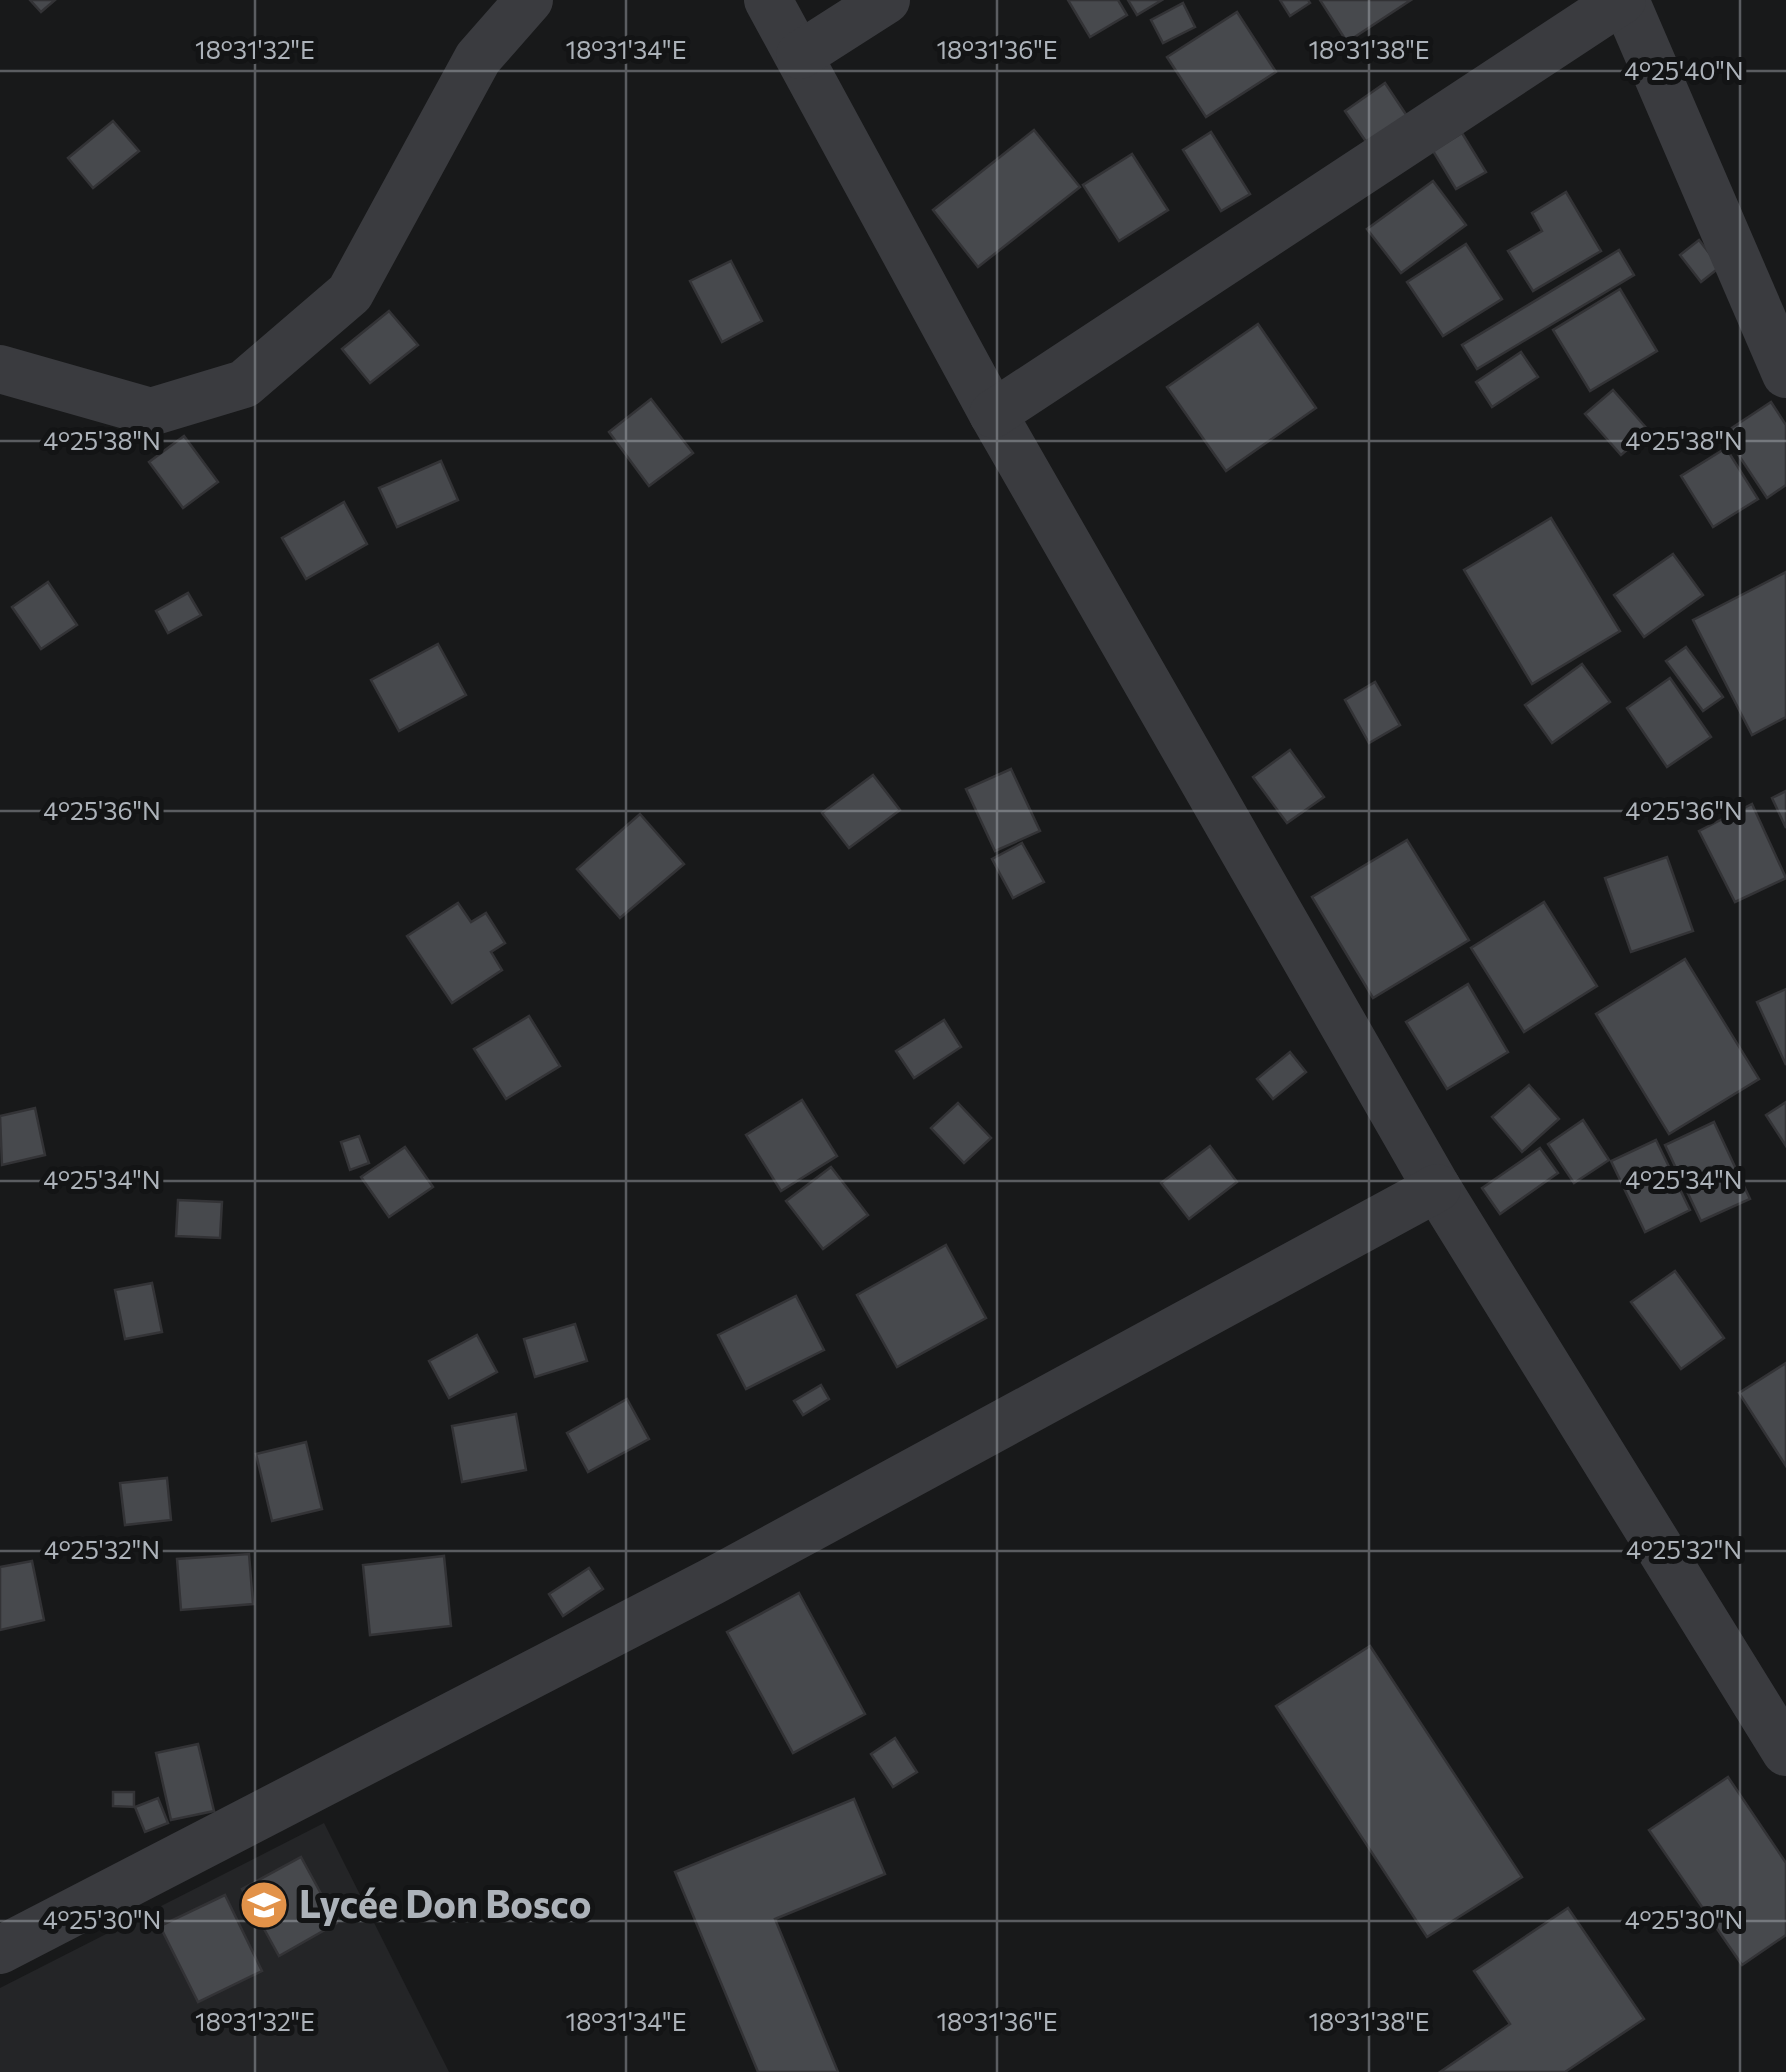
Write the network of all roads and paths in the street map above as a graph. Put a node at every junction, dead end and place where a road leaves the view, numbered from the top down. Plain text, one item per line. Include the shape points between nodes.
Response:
1 (529, 0) edge
2 (768, 0) edge
3 (886, 0) edge
4 (1624, 0) edge
5 (800, 56) junction
6 (1784, 366) edge
7 (0, 369) edge
8 (993, 414) junction
9 (1437, 1188) junction
10 (1786, 1752) edge
11 (0, 1950) edge

1 - 7 street via 478,58 350,293 244,384 151,412
2 - 5 street
3 - 5 street
4 - 6 street
4 - 8 street
5 - 8 street
8 - 9 street
9 - 10 street
9 - 11 street via 711,1582

